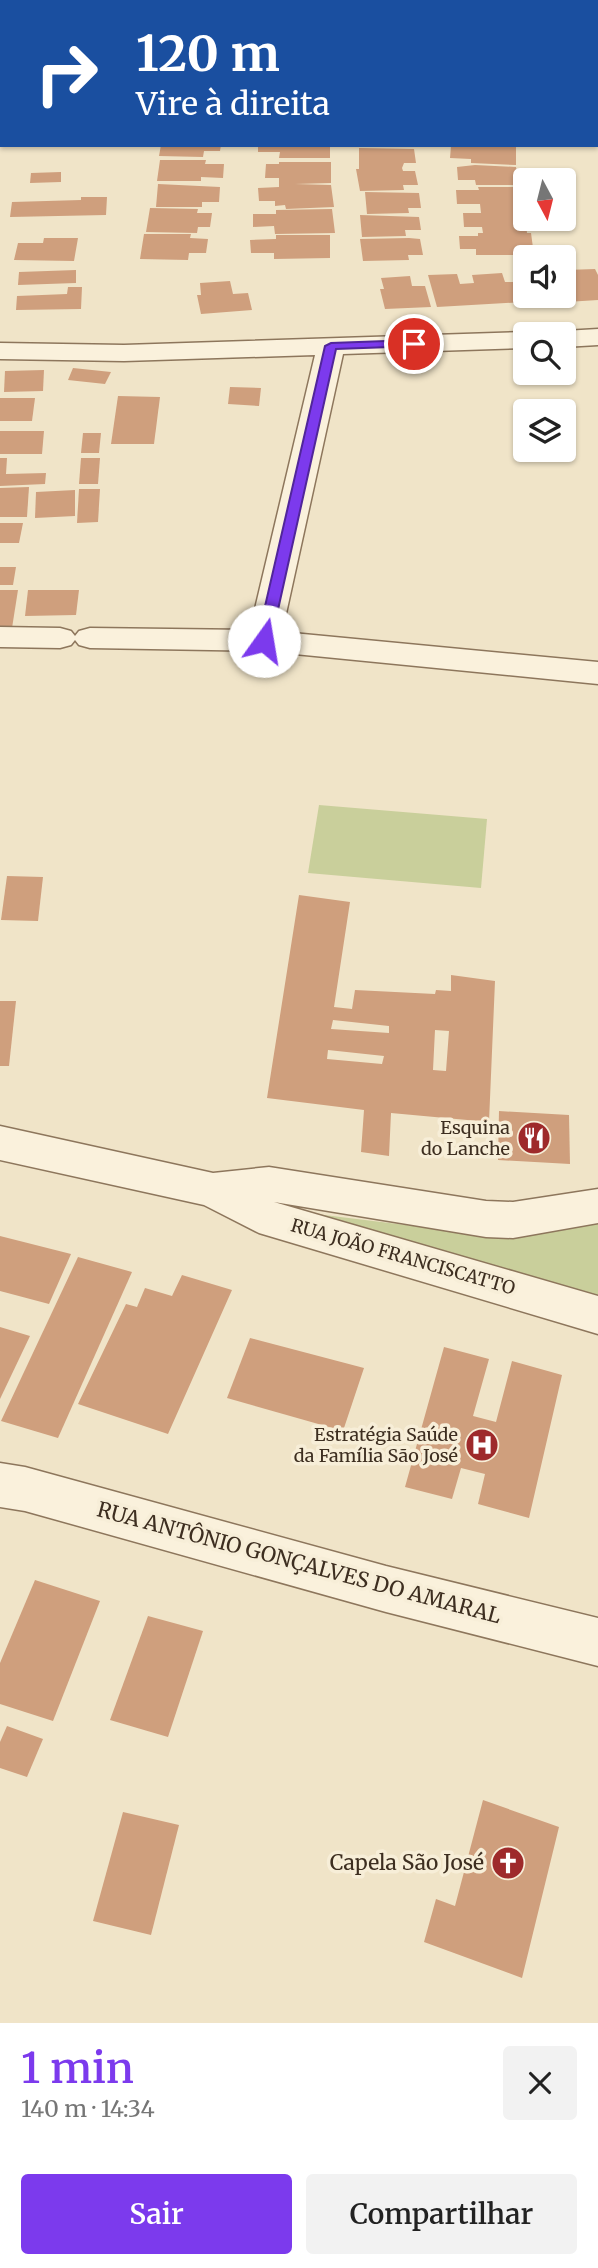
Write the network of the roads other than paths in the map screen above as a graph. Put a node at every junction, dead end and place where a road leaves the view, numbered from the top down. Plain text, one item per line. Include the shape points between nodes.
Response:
1 (598, 337) edge
2 (576, 338) edge
3 (513, 340) edge
4 (331, 346) junction
5 (0, 351) edge
6 (0, 637) edge
7 (264, 641) junction
8 (598, 673) edge
9 (0, 1143) edge
10 (212, 1190) junction
11 (598, 1206) edge
12 (598, 1315) edge
13 (0, 1485) edge
14 (598, 1642) edge

1 - 2 street
3 - 4 street
4 - 5 street via 124,353
4 - 7 street
6 - 7 street
7 - 8 street
9 - 10 street, RUA JOÃO FRANCISCATTO
10 - 11 street, RUA JOÃO FRANCISCATTO via 269,1184 486,1219 513,1220
10 - 12 street, RUA JOÃO FRANCISCATTO via 259,1215
13 - 14 street, RUA ANTÔNIO GONÇALVES DO AMARAL

